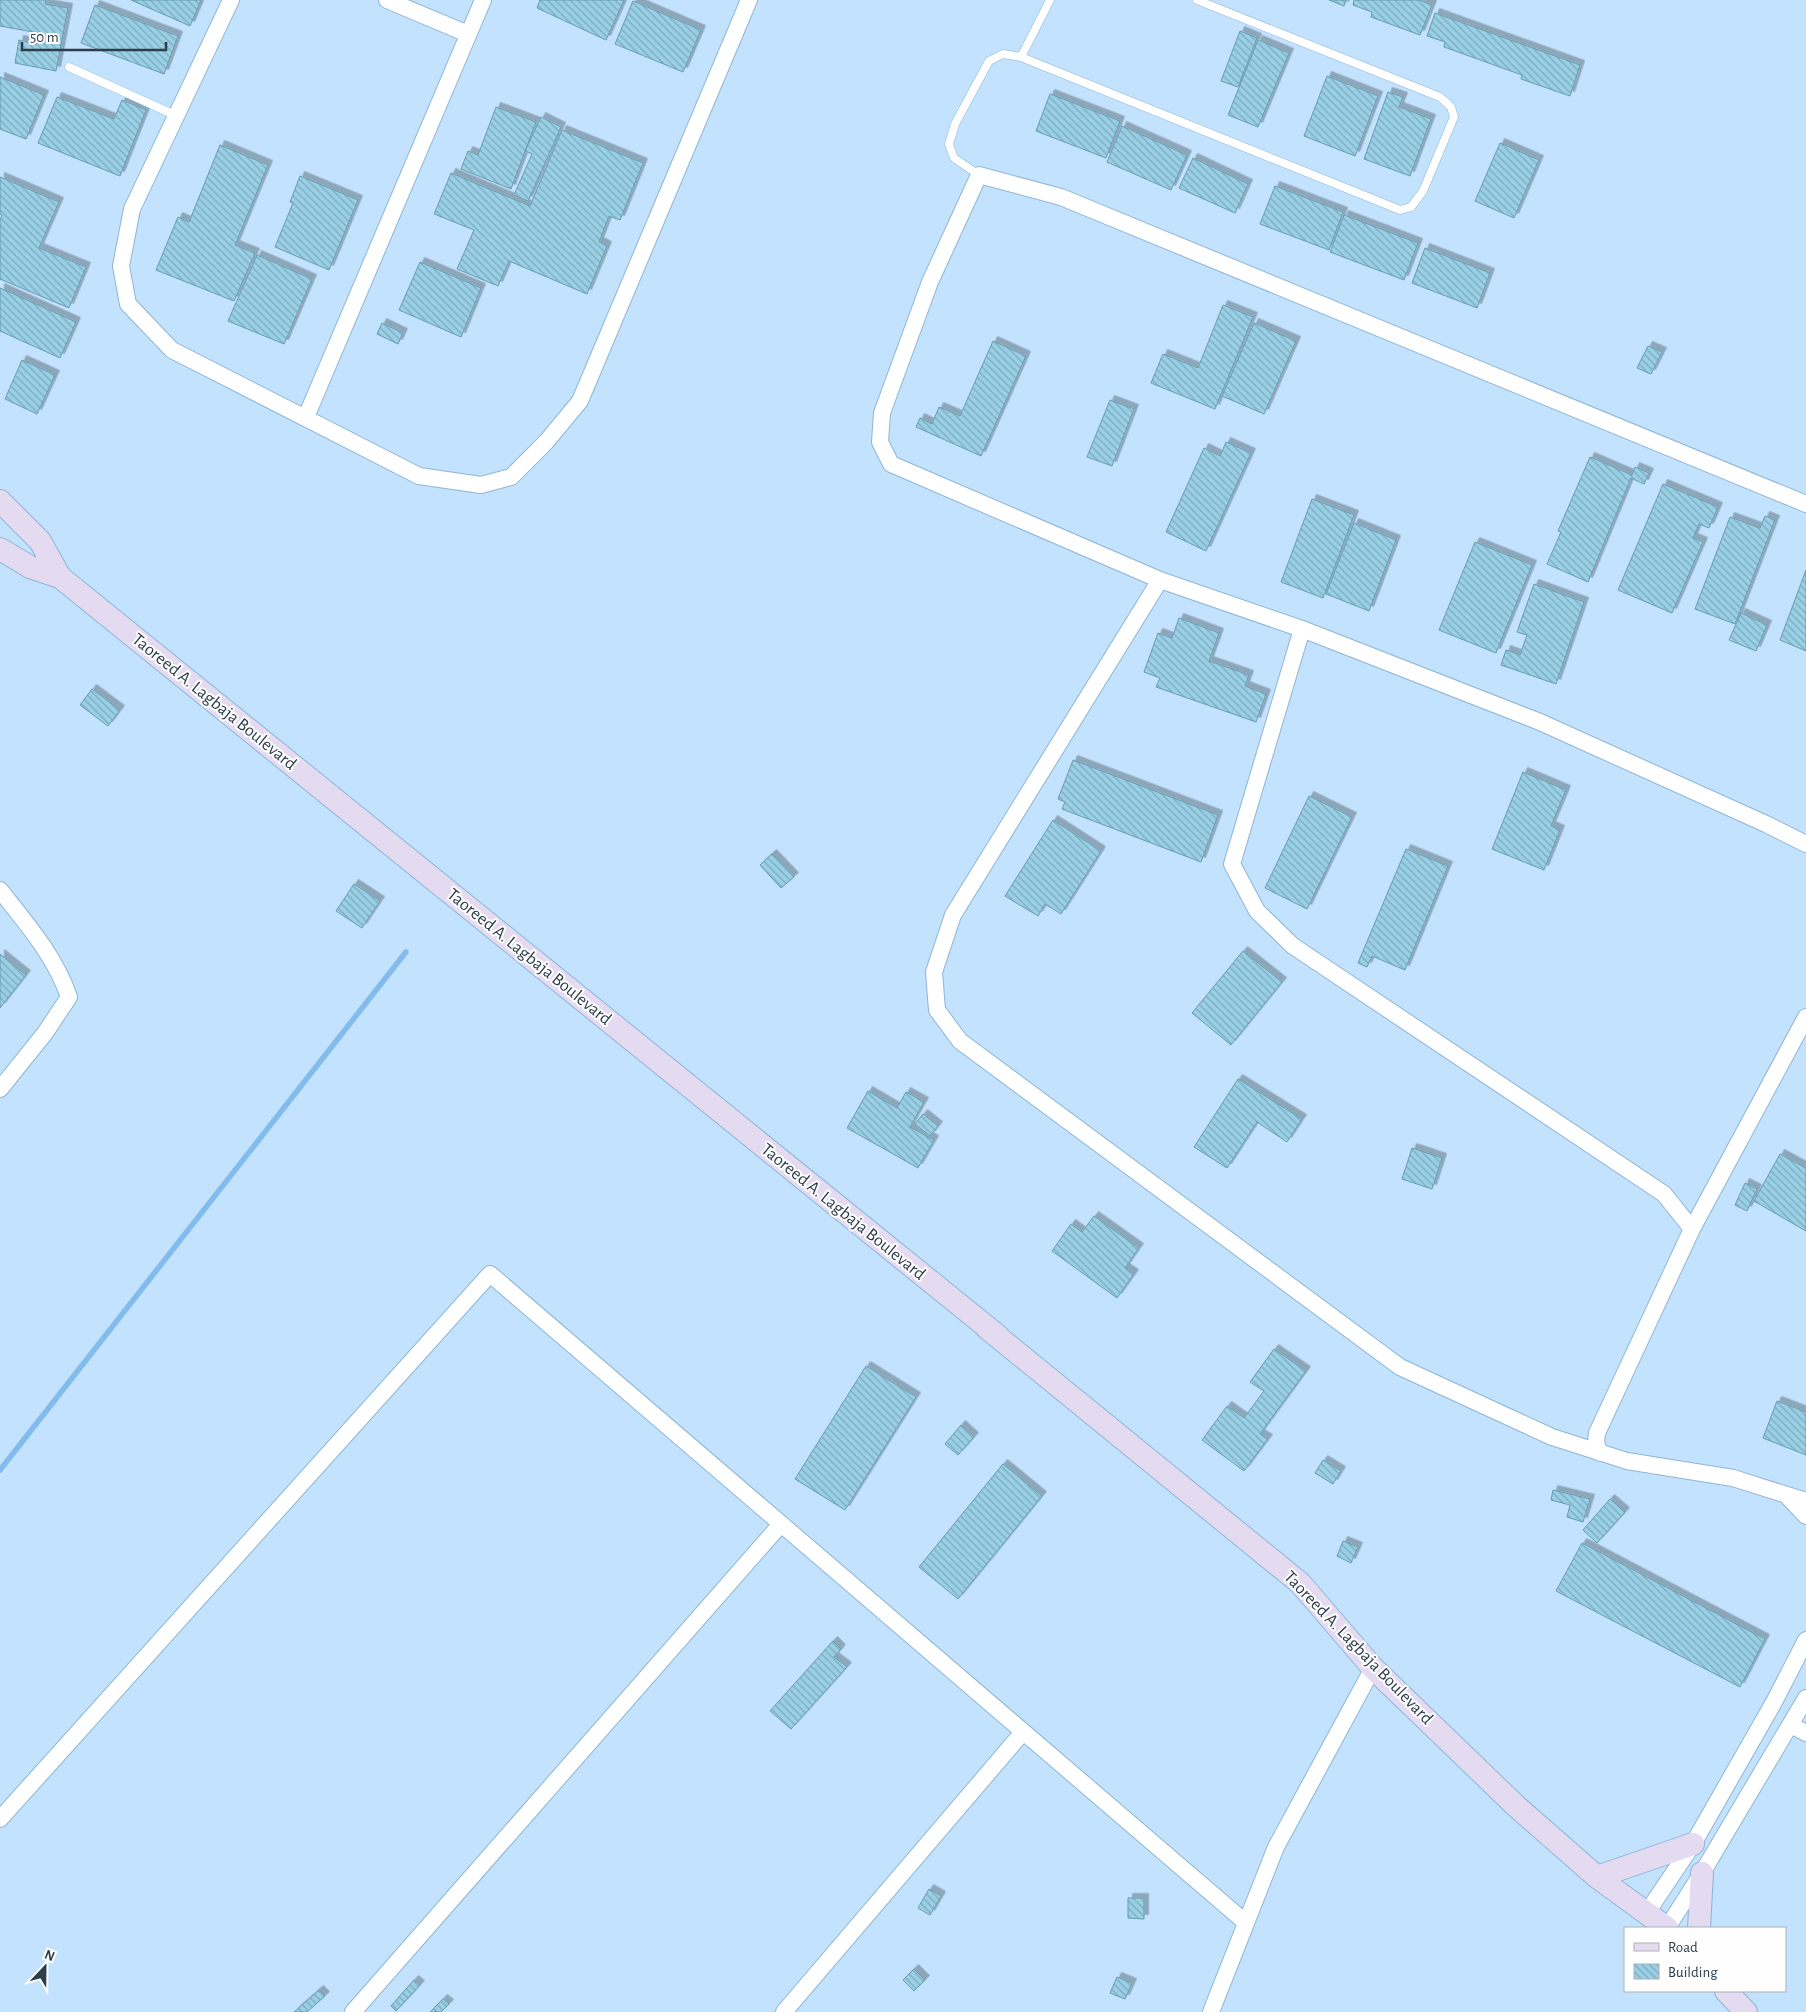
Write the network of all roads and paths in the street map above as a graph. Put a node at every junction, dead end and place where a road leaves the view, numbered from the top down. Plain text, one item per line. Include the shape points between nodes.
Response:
1 (231, 0) edge
2 (387, 0) edge
3 (483, 0) edge
4 (749, 0) edge
5 (1050, 0) edge
6 (1197, 0) edge
7 (468, 34) junction
8 (1021, 57) junction
9 (68, 67) dead end
10 (177, 116) junction
11 (979, 175) junction
12 (306, 418) junction
13 (0, 501) edge
14 (1806, 504) edge
15 (0, 549) edge
16 (60, 577) junction
17 (1160, 580) junction
18 (1302, 629) junction
19 (1806, 844) edge
20 (1, 893) edge
21 (1806, 1017) edge
22 (0, 1089) edge
23 (828, 1198) dead end
24 (1692, 1229) junction
25 (998, 1336) junction
26 (1600, 1453) junction
27 (1787, 1496) junction
28 (1806, 1502) edge
29 (1806, 1516) edge
30 (781, 1524) junction
31 (1806, 1640) edge
32 (1373, 1668) junction
33 (1806, 1698) edge
34 (1791, 1725) junction
35 (1023, 1732) junction
36 (1806, 1733) edge
37 (0, 1819) edge
38 (1693, 1844) junction
39 (1702, 1873) junction
40 (1597, 1877) junction
41 (1646, 1914) junction
42 (1246, 1922) junction
43 (1666, 1927) edge
44 (1668, 1927) edge
45 (1699, 1927) edge
46 (1727, 1992) edge
47 (353, 2012) edge
48 (784, 2012) edge
49 (1211, 2012) edge
50 (1746, 2012) edge

1 - 10 street
2 - 7 street
3 - 7 street
4 - 12 street via 580,401 511,477 481,485 418,476
5 - 8 lane
6 - 8 lane via 1440,97 1451,107 1454,117 1423,192 1411,208 1400,210
7 - 12 street
8 - 11 lane via 1003,54 989,61 955,124 949,144 954,158
9 - 10 lane
10 - 12 street via 132,209 121,266 128,304 172,350
11 - 14 street via 1061,197
11 - 17 street via 930,282 882,413 880,442 891,464
13 - 16 street, Taoreed A. Lagbaja Boulevard via 40,541
15 - 16 street, Taoreed A. Lagbaja Boulevard via 30,568
16 - 25 street, Taoreed A. Lagbaja Boulevard
17 - 18 street
17 - 26 street via 953,915 934,972 937,1010 960,1041 1400,1367 1552,1437
18 - 19 street via 1540,722
18 - 24 street via 1232,864 1257,911 1293,946 1664,1194
20 - 22 street via 37,937 62,976 69,996 45,1033
21 - 24 street
23 - 25 street, Taoreed A. Lagbaja Boulevard
24 - 26 street via 1597,1434
25 - 32 street, Taoreed A. Lagbaja Boulevard via 1300,1583
26 - 27 street via 1637,1463 1733,1478
27 - 28 street
27 - 29 street
30 - 35 street
30 - 37 street via 490,1274
30 - 47 street
31 - 38 street
32 - 40 street, Taoreed A. Lagbaja Boulevard via 1516,1806
32 - 42 street via 1276,1847
33 - 34 street
34 - 36 street
34 - 39 street
35 - 42 street
35 - 48 street
38 - 40 street
38 - 41 street
39 - 44 street
39 - 45 street
40 - 41 street, Taoreed A. Lagbaja Boulevard
41 - 43 street, Taoreed A. Lagbaja Boulevard
42 - 49 street
46 - 50 street

